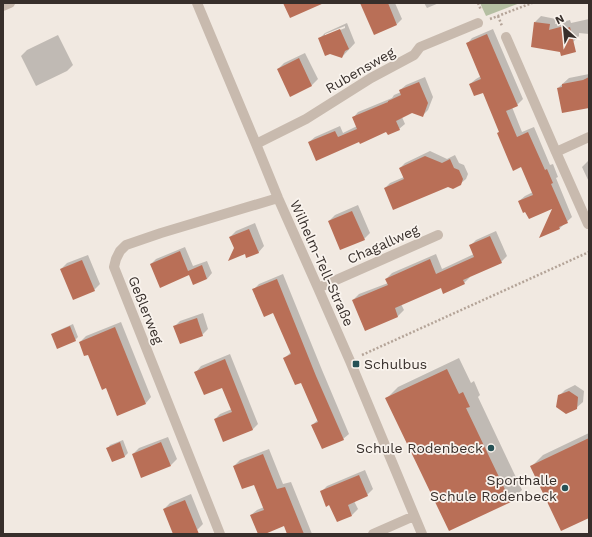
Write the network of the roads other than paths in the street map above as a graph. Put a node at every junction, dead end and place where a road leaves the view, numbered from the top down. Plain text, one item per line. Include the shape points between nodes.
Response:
1 (10, 3) edge
2 (197, 3) edge
3 (3, 6) edge
4 (478, 23) road end
5 (506, 37) dead end
6 (589, 137) edge
7 (256, 144) junction
8 (556, 152) junction
9 (278, 198) junction
10 (588, 224) dead end
11 (438, 235) dead end
12 (318, 288) junction
13 (414, 516) junction
14 (220, 534) edge
15 (373, 534) edge
16 (422, 534) edge

1 - 3 street
2 - 7 street, Wilhelm-Tell-Straße
4 - 7 street, Rubensweg via 420,48 414,55 371,78 306,119
5 - 8 street
6 - 8 street
7 - 9 street, Wilhelm-Tell-Straße
8 - 10 street
9 - 12 street, Wilhelm-Tell-Straße
9 - 14 street, Geßlerweg via 126,245 120,251 114,267
11 - 12 street, Chagallweg
12 - 13 street, Wilhelm-Tell-Straße
13 - 15 street
13 - 16 street, Wilhelm-Tell-Straße

